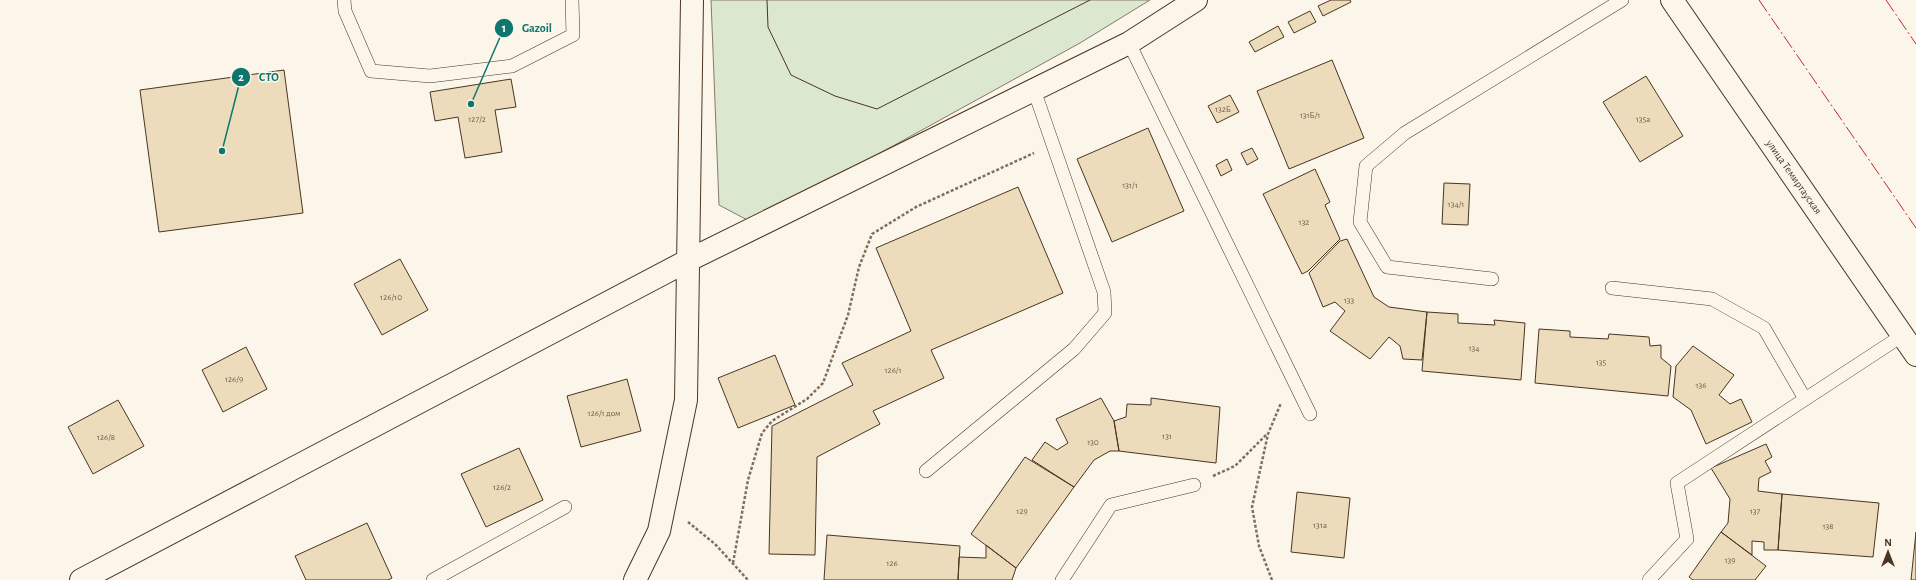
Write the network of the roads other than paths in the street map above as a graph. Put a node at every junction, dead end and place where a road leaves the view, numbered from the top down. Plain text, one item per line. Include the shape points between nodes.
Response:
1 (344, 0) edge
2 (572, 0) edge
3 (692, 0) edge
4 (1196, 0) edge
5 (1622, 0) edge
6 (1672, 0) edge
7 (1129, 43) junction
8 (1034, 90) junction
9 (689, 260) junction
10 (1492, 279) dead end
11 (1612, 288) dead end
12 (1903, 335) junction
13 (1916, 355) edge
14 (1805, 399) junction
15 (1310, 414) dead end
16 (926, 471) dead end
17 (1194, 485) road end
18 (565, 508) dead end
19 (81, 580) edge
20 (433, 580) edge
21 (635, 580) edge
22 (1062, 580) edge
23 (1649, 580) edge

1 - 2 lane via 345,11 371,71 430,76 512,66 573,35
3 - 9 street
4 - 7 street
5 - 10 lane via 1405,133 1366,166 1360,222 1387,267
6 - 12 street, улица Темиртауская
7 - 8 street
7 - 15 lane
8 - 9 street
8 - 16 lane via 1104,292 1105,313 1074,349
9 - 19 street
9 - 21 street via 686,400 659,531
11 - 14 lane via 1712,299 1764,328
12 - 13 street, улица Темиртауская
12 - 14 lane
14 - 23 lane via 1677,483 1687,539
17 - 22 lane via 1111,505
18 - 20 lane

